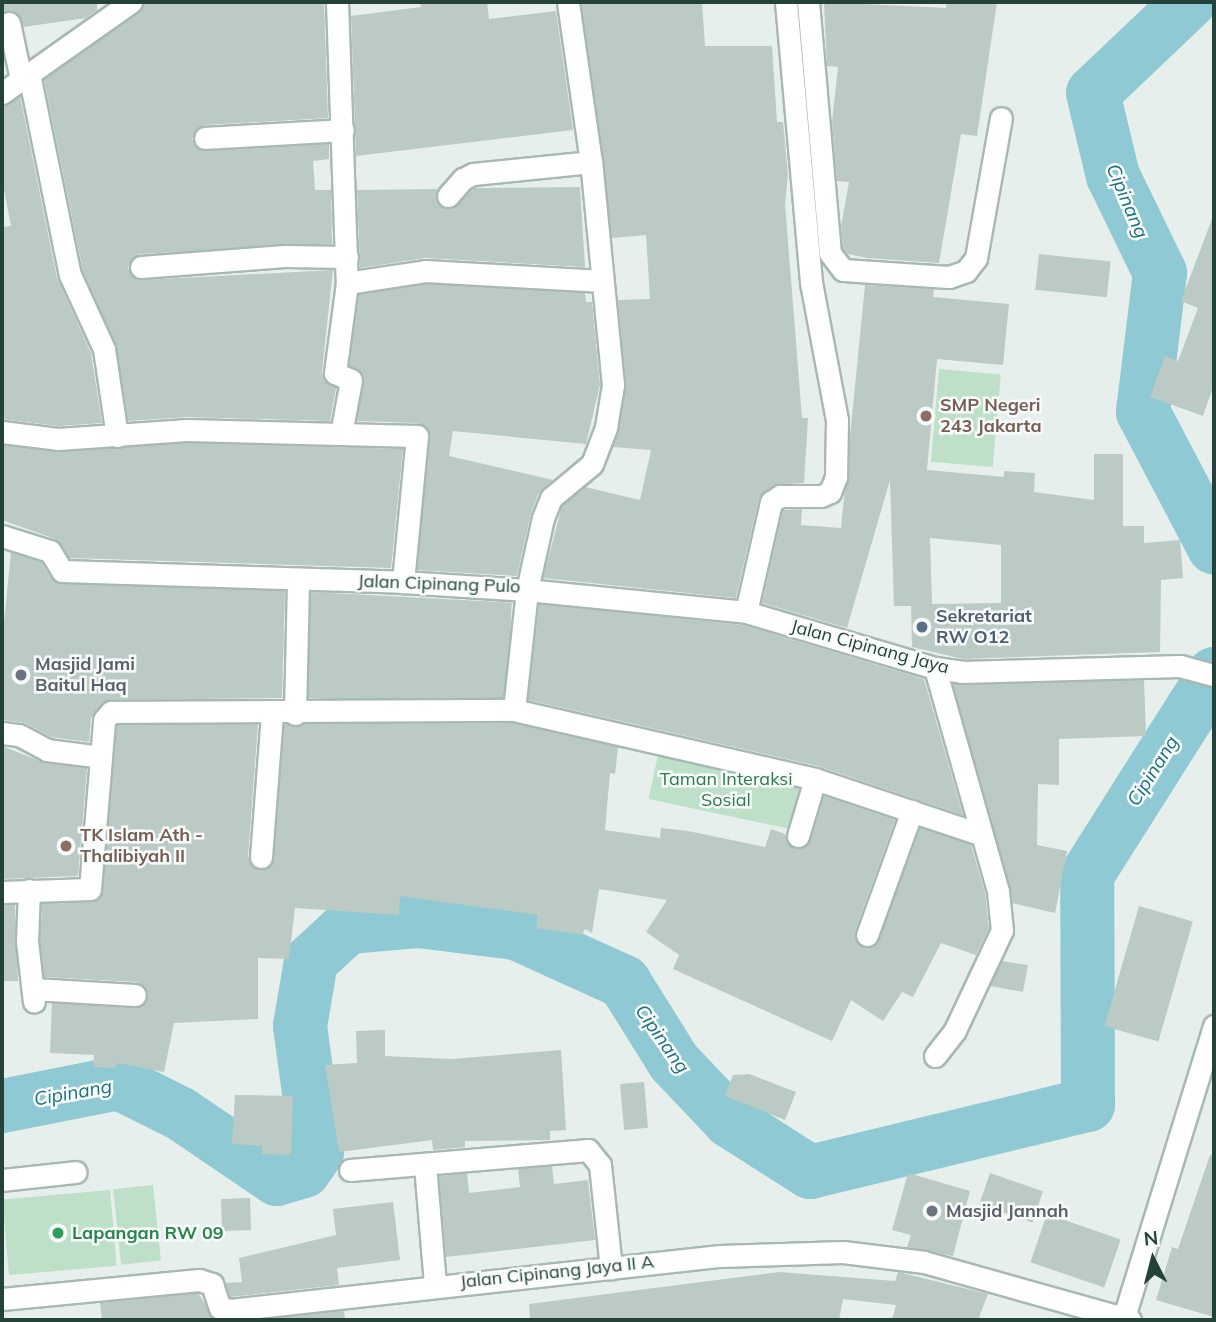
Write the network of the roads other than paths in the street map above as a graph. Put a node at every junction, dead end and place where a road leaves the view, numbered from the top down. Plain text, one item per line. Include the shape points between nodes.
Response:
1 (131, 2) edge
2 (337, 2) edge
3 (568, 2) edge
4 (786, 2) edge
5 (808, 2) edge
6 (9, 23) dead end
7 (25, 76) junction
8 (2, 93) edge
9 (1001, 118) dead end
10 (343, 130) junction
11 (205, 138) dead end
12 (591, 162) junction
13 (448, 196) dead end
14 (347, 257) junction
15 (142, 267) dead end
16 (603, 281) junction
17 (347, 283) junction
18 (2, 432) edge
19 (341, 434) junction
20 (117, 436) junction
21 (2, 536) edge
22 (298, 580) junction
23 (403, 582) junction
24 (527, 590) junction
25 (746, 612) junction
26 (935, 668) junction
27 (1214, 675) edge
28 (514, 710) junction
29 (295, 714) junction
30 (272, 715) junction
31 (2, 733) edge
32 (101, 757) junction
33 (815, 779) junction
34 (912, 811) junction
35 (979, 834) junction
36 (798, 835) dead end
37 (261, 857) dead end
38 (29, 890) junction
39 (2, 892) edge
40 (867, 935) dead end
41 (135, 995) dead end
42 (1214, 1026) edge
43 (935, 1056) dead end
44 (425, 1165) junction
45 (350, 1170) dead end
46 (76, 1172) dead end
47 (2, 1180) edge
48 (611, 1268) junction
49 (435, 1284) junction
50 (2, 1299) edge
51 (1126, 1320) edge

1 - 7 street
2 - 10 street
3 - 12 street, Jalan Cipinang Pulo
4 - 25 street via 811,282 837,419 836,477 830,492 821,496 780,496 771,502
5 - 9 street via 830,253 843,270 949,277 966,271 976,258
6 - 7 street
7 - 8 street
7 - 20 street via 70,275 107,360
10 - 11 street
10 - 14 street
12 - 13 street via 473,174
12 - 16 street, Jalan Cipinang Pulo
14 - 15 street via 285,256
14 - 17 street
16 - 17 street via 425,271
16 - 24 street, Jalan Cipinang Pulo via 613,386 606,427 592,464 551,498
17 - 19 street via 335,373 351,380
18 - 20 street via 58,439
19 - 20 street via 187,430
19 - 23 street via 417,436
21 - 22 street, Jalan Cipinang Pulo via 50,551 62,571
22 - 23 street, Jalan Cipinang Pulo
22 - 29 street
23 - 24 street, Jalan Cipinang Pulo
24 - 25 street, Jalan Cipinang Jaya
24 - 28 street
25 - 26 street, Jalan Cipinang Jaya
26 - 27 street, Jalan Cipinang Jaya via 962,672 1180,666
26 - 35 street
28 - 29 street
28 - 33 street
29 - 30 street
30 - 32 street via 111,712 104,720
30 - 37 street
31 - 32 street via 19,735 47,750
32 - 38 street via 90,889
33 - 34 street
33 - 36 street
34 - 35 street
34 - 40 street
35 - 43 street via 998,891 1002,930 955,1030
38 - 39 street
38 - 41 street via 34,995
42 - 51 street
44 - 45 street
44 - 48 street via 588,1150 600,1165
44 - 49 street
46 - 47 street
48 - 49 street, Jalan Cipinang Jaya II A
48 - 51 street, Jalan Cipinang Jaya II A via 734,1255 883,1255 924,1262
49 - 50 street, Jalan Cipinang Jaya II A via 230,1310 220,1308 212,1284 199,1280

